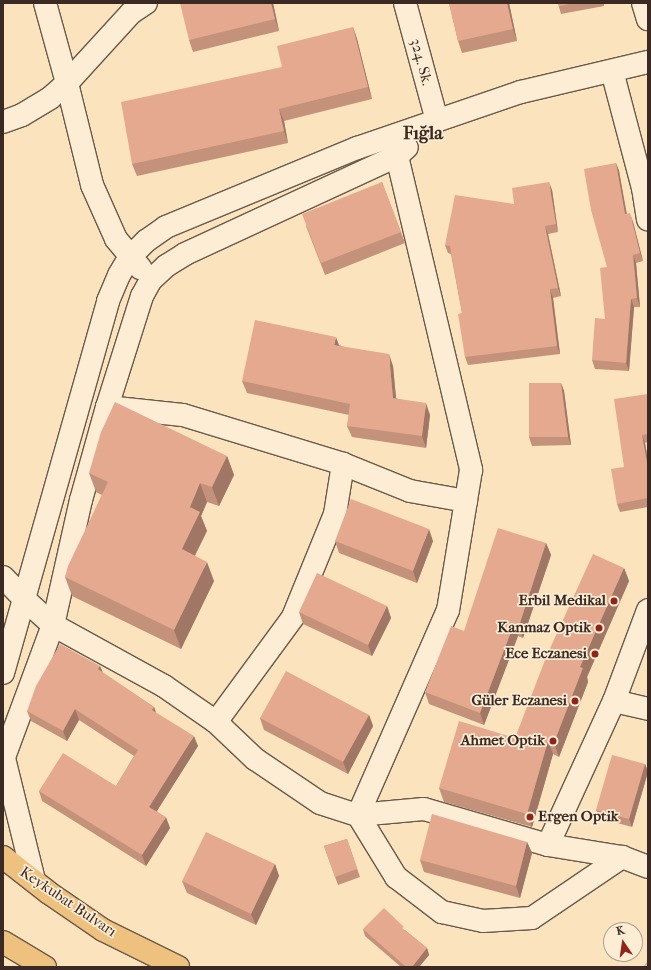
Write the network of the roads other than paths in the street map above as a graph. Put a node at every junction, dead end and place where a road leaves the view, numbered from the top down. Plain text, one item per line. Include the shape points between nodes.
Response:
1 (45, 3) edge
2 (146, 3) edge
3 (405, 3) edge
4 (644, 3) edge
5 (648, 19) edge
6 (648, 62) edge
7 (612, 71) junction
8 (67, 83) junction
9 (437, 121) junction
10 (3, 122) edge
11 (397, 156) junction
12 (648, 220) edge
13 (130, 257) junction
14 (152, 280) junction
15 (107, 407) junction
16 (343, 464) junction
17 (466, 501) junction
18 (3, 577) edge
19 (24, 599) junction
20 (648, 610) edge
21 (53, 625) junction
22 (3, 673) edge
23 (614, 701) junction
24 (648, 709) edge
25 (216, 722) junction
26 (3, 759) edge
27 (358, 815) junction
28 (548, 845) junction
29 (3, 857) edge
30 (622, 857) junction
31 (648, 867) edge
32 (34, 880) junction
33 (3, 942) edge
34 (45, 967) edge
35 (178, 967) edge

1 - 8 street
2 - 8 street via 131,13
3 - 9 street, 324. Sk.
4 - 5 street
6 - 7 street
7 - 9 street via 521,92
7 - 12 street
8 - 10 street via 50,98 22,115
8 - 13 street via 92,185 116,239
9 - 11 street
9 - 13 street via 357,148 166,227 146,241
11 - 14 street via 185,254 166,266
11 - 17 street via 471,470
13 - 14 street
13 - 19 street via 108,301
14 - 15 street via 142,296
15 - 16 street via 183,415
15 - 21 street via 81,500
16 - 17 street via 410,491
16 - 25 street via 335,514 293,617
17 - 27 street via 448,610
18 - 19 street
19 - 21 street
19 - 22 street
20 - 23 street
21 - 25 street via 164,686
21 - 26 street
23 - 24 street
23 - 28 street
25 - 27 street via 255,759 320,803
26 - 32 street
27 - 28 street via 424,809
27 - 30 street via 396,877 442,912 483,921 532,918
28 - 30 street
29 - 32 highway, Keykubat Bulvarı
30 - 31 street
32 - 35 highway, Keykubat Bulvarı via 104,930
33 - 34 highway

